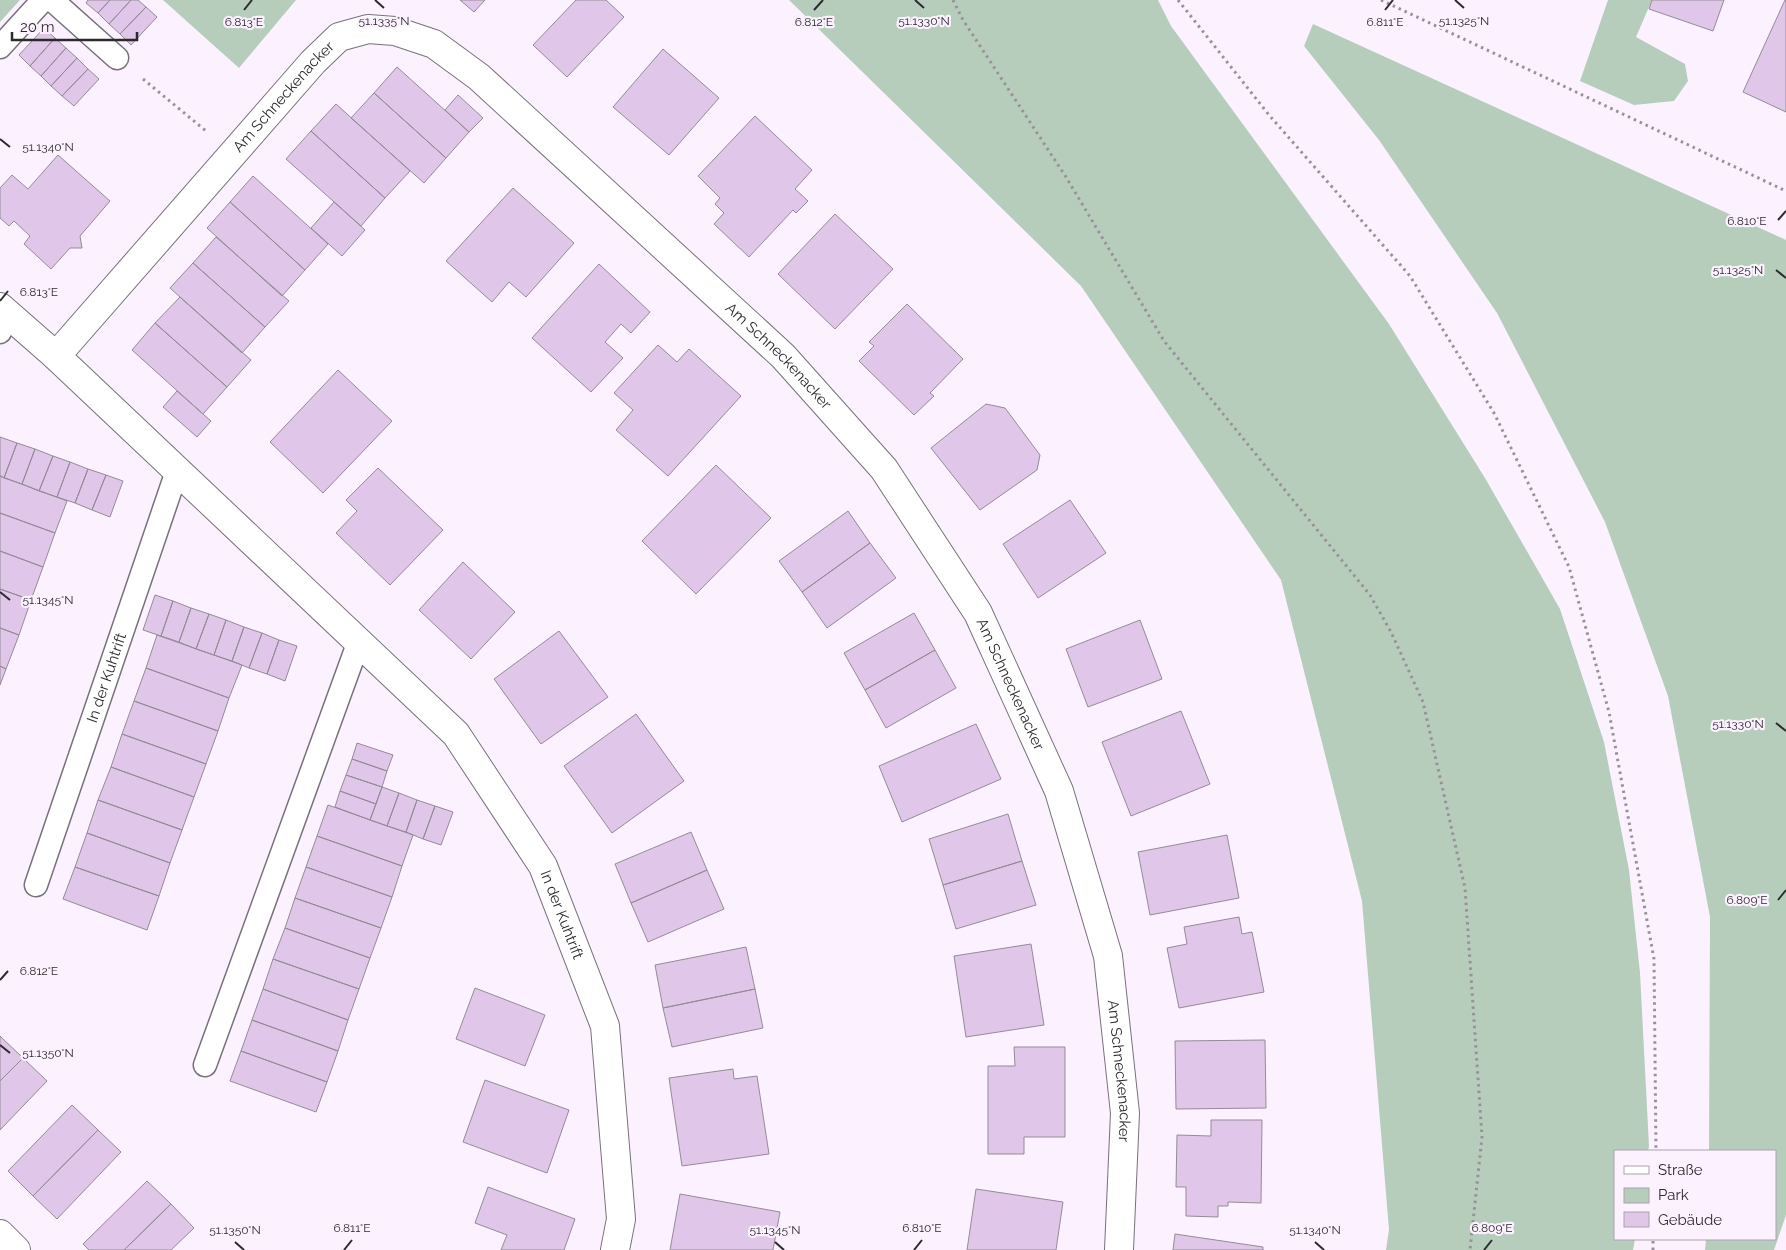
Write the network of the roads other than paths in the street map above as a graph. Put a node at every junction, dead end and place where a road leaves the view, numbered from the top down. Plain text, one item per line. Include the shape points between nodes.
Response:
1 (43, 0) edge
2 (52, 0) edge
3 (0, 46) edge
4 (117, 58) road end
5 (2, 317) edge
6 (56, 356) junction
7 (177, 471) junction
8 (359, 641) junction
9 (36, 885) dead end
10 (205, 1065) dead end
11 (0, 1234) edge
12 (16, 1250) edge
13 (615, 1250) edge
14 (1119, 1250) edge

1 - 3 lane
2 - 4 lane
5 - 6 street, In der Kuhtrift
6 - 7 street, In der Kuhtrift
6 - 14 street, Am Schneckenacker via 313,62 339,37 368,28 395,31 434,44 479,77 783,356 884,469 978,613 1059,792 1108,956 1125,1113
7 - 8 street, In der Kuhtrift
7 - 9 lane, In der Kuhtrift
8 - 10 lane
8 - 13 street, In der Kuhtrift via 456,734 543,866 606,1026 622,1219
11 - 12 street

